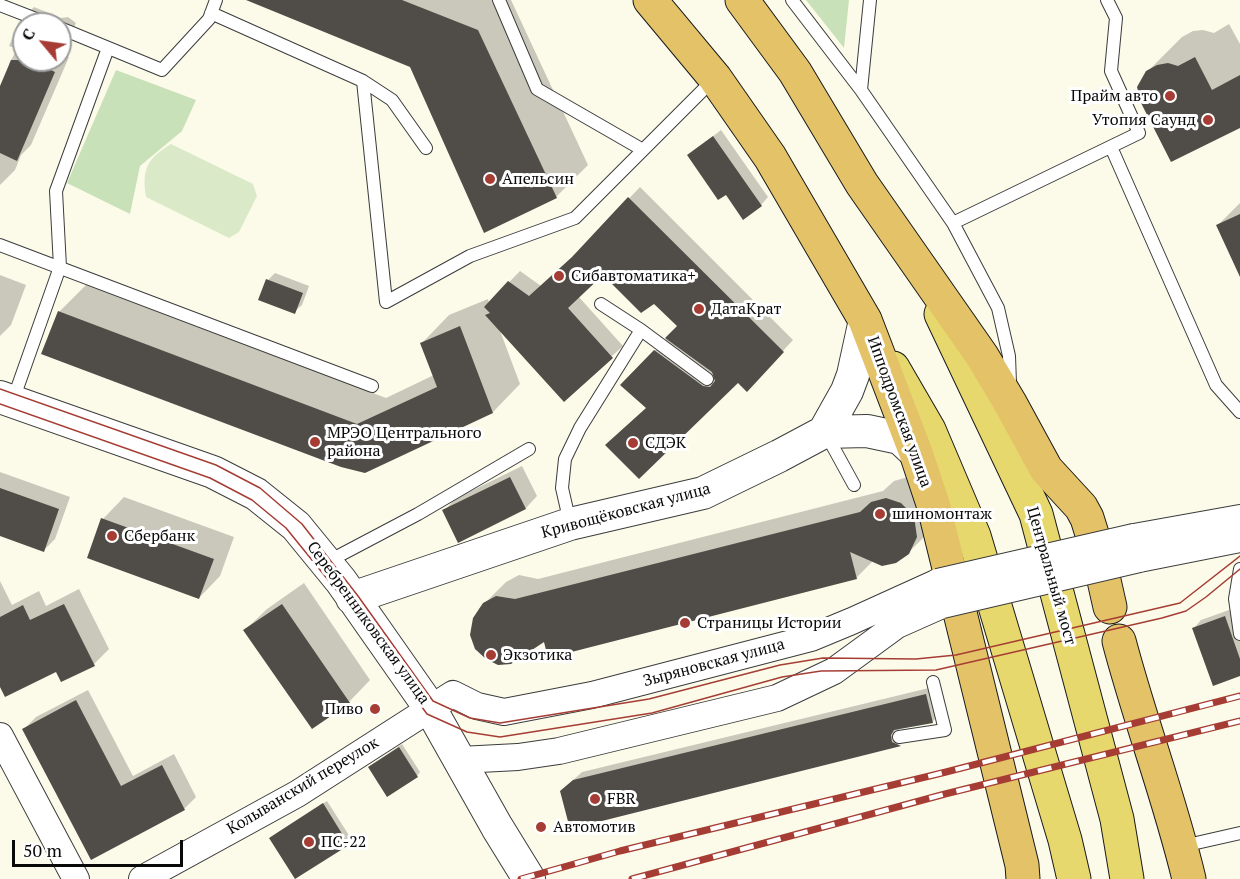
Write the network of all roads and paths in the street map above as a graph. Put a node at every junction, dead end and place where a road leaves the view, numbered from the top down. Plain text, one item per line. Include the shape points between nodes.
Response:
1 (216, 0) edge
2 (499, 0) edge
3 (650, 0) edge
4 (742, 0) edge
5 (792, 0) edge
6 (870, 0) edge
7 (1107, 0) edge
8 (0, 5) edge
9 (18, 12) edge
10 (212, 13) junction
11 (72, 33) edge
12 (108, 48) junction
13 (715, 78) junction
14 (363, 81) junction
15 (861, 90) junction
16 (1111, 147) junction
17 (426, 148) dead end
18 (643, 150) junction
19 (953, 223) junction
20 (0, 245) edge
21 (914, 257) junction
22 (60, 267) junction
23 (601, 304) dead end
24 (865, 320) junction
25 (641, 330) junction
26 (707, 379) dead end
27 (372, 386) dead end
28 (6, 399) edge
29 (1010, 403) junction
30 (1240, 412) edge
31 (824, 432) junction
32 (529, 449) dead end
33 (916, 453) junction
34 (854, 485) dead end
35 (1240, 518) edge
36 (570, 524) junction
37 (1092, 534) dead end
38 (1240, 539) edge
39 (1137, 548) junction
40 (326, 563) junction
41 (1240, 568) edge
42 (1103, 576) dead end
43 (940, 593) junction
44 (352, 598) junction
45 (1110, 607) dead end
46 (1240, 634) edge
47 (1119, 641) dead end
48 (933, 682) dead end
49 (430, 708) junction
50 (0, 736) edge
51 (899, 737) dead end
52 (460, 760) junction
53 (1240, 833) edge
54 (1181, 846) junction
55 (76, 879) edge
56 (142, 879) edge
57 (529, 879) edge
58 (1023, 879) edge
59 (1074, 879) edge
60 (1127, 879) edge
61 (1189, 879) edge

1 - 10 lane
2 - 18 lane via 537,89
3 - 13 highway, Ипподромская улица
4 - 21 highway via 795,72 862,184
5 - 15 lane
6 - 15 lane
7 - 16 lane via 1116,18 1112,71 1139,133
8 - 9 lane
10 - 12 lane via 162,70
10 - 14 lane
11 - 12 lane
12 - 22 lane via 56,191
13 - 18 lane
13 - 24 highway, Ипподромская улица via 770,157
14 - 17 lane via 392,100
14 - 18 lane via 386,302 470,256 575,218
15 - 19 lane
16 - 19 lane
16 - 30 lane via 1216,385
19 - 29 lane via 998,308 1009,356
20 - 22 lane
21 - 29 highway
21 - 60 main road, Центральный мост via 1036,514 1118,819
22 - 27 lane
22 - 28 lane
23 - 25 lane
24 - 31 street via 853,375
24 - 33 highway, Ипподромская улица
24 - 59 main road via 929,430 974,536
25 - 26 lane
25 - 36 lane via 565,459 562,488
28 - 40 street, Серебренниковская улица via 213,472 256,494 296,526
29 - 37 highway via 1046,469 1081,507
31 - 33 street via 867,431 900,438
31 - 34 lane
31 - 36 street, Кривощёковская улица via 703,493
32 - 40 lane
33 - 58 highway, Ипподромская улица via 934,507
35 - 39 street, Зыряновская улица
36 - 44 street, Кривощёковская улица
38 - 39 street, Зыряновская улица
39 - 43 street, Зыряновская улица, bridge
40 - 44 street, Серебренниковская улица
41 - 46 lane via 1235,600
42 - 45 highway
43 - 49 street, Зыряновская улица via 811,638 592,695 504,712 477,706 453,694
43 - 52 street, Зыряновская улица via 834,670 777,698 560,751
44 - 49 street, Серебренниковская улица
47 - 54 highway
48 - 51 lane via 945,730
49 - 52 street, Серебренниковская улица
49 - 56 street, Колыванский переулок via 297,794
50 - 55 street
52 - 57 street, Серебренниковская улица
53 - 54 lane
54 - 61 highway

